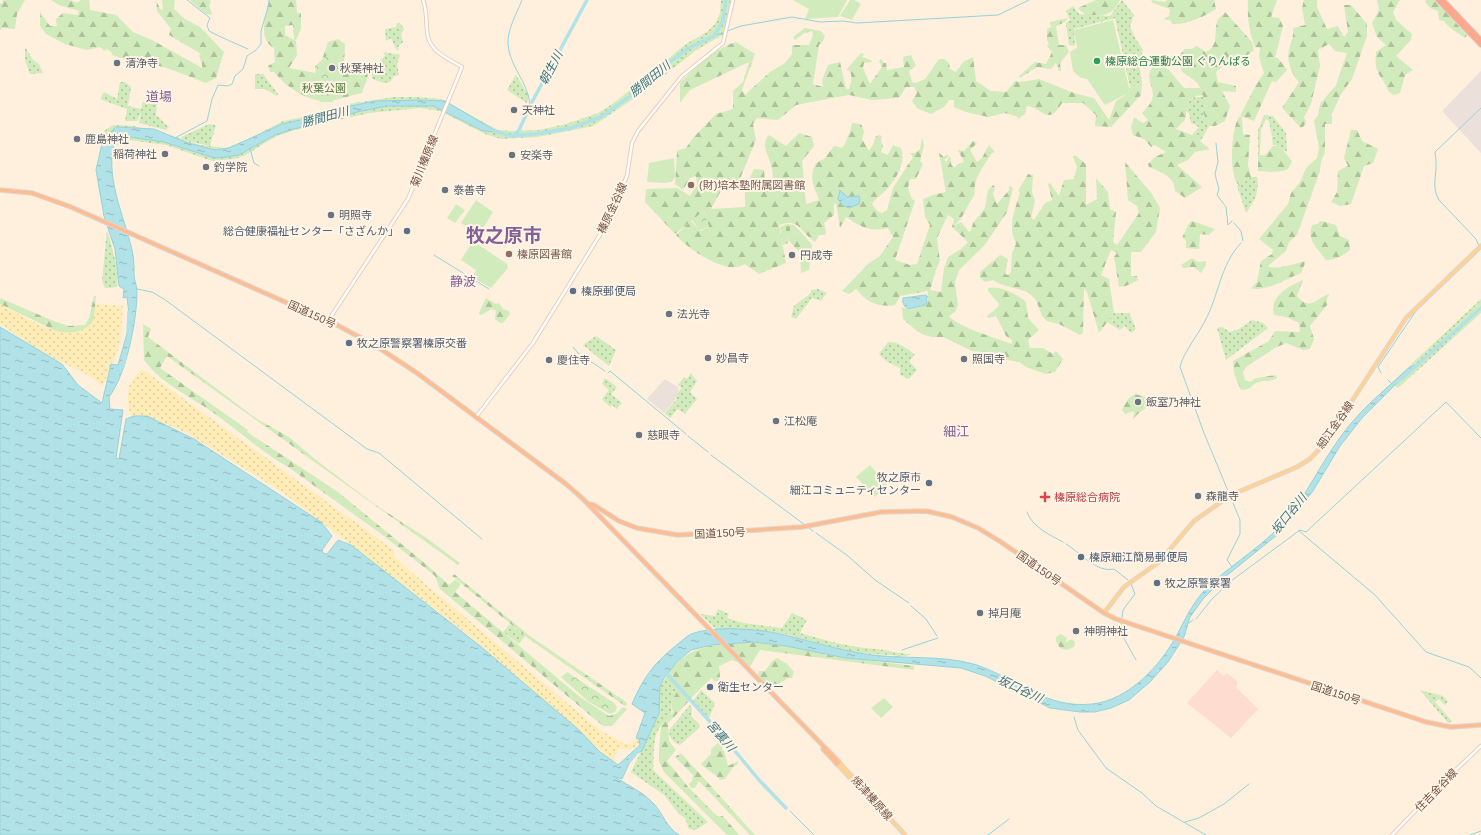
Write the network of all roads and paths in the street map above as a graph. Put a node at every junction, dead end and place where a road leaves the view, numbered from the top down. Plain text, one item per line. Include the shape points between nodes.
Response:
1 (423, 0) edge
2 (733, 0) edge
3 (1438, 0) edge
4 (1443, 0) edge
5 (1471, 33) junction
6 (1481, 40) edge
7 (1481, 45) edge
8 (0, 190) edge
9 (1480, 247) edge
10 (328, 321) junction
11 (476, 417) junction
12 (588, 504) junction
13 (1104, 613) junction
14 (1481, 725) edge
15 (1481, 746) edge
16 (838, 763) joint
17 (904, 835) edge
18 (1392, 835) edge

1 - 10 main road, 菊川榛原線 via 427,12 430,43 438,53 462,67 408,199
2 - 11 main road, 榛原金谷線 via 723,43 682,76 638,131 632,144 626,176 601,233 533,343
3 - 5 highway
4 - 5 highway
5 - 6 highway
5 - 7 highway
8 - 10 highway, 国道150号 via 21,191 45,197
9 - 13 main road, 細江金谷線 via 1406,318 1315,454 1297,467 1230,496 1194,521 1159,562 1124,587
10 - 11 highway, 国道150号 via 376,346
11 - 12 highway, 国道150号 via 566,484
12 - 13 highway, 国道150号 via 637,528 678,535 802,527 881,512 926,512 952,517 978,528 1001,542
12 - 16 highway, 国道150号
13 - 14 highway, 国道150号 via 1116,620 1426,722 1451,727
15 - 18 main road, 住吉金谷線
16 - 17 main road, 焼津榛原線

